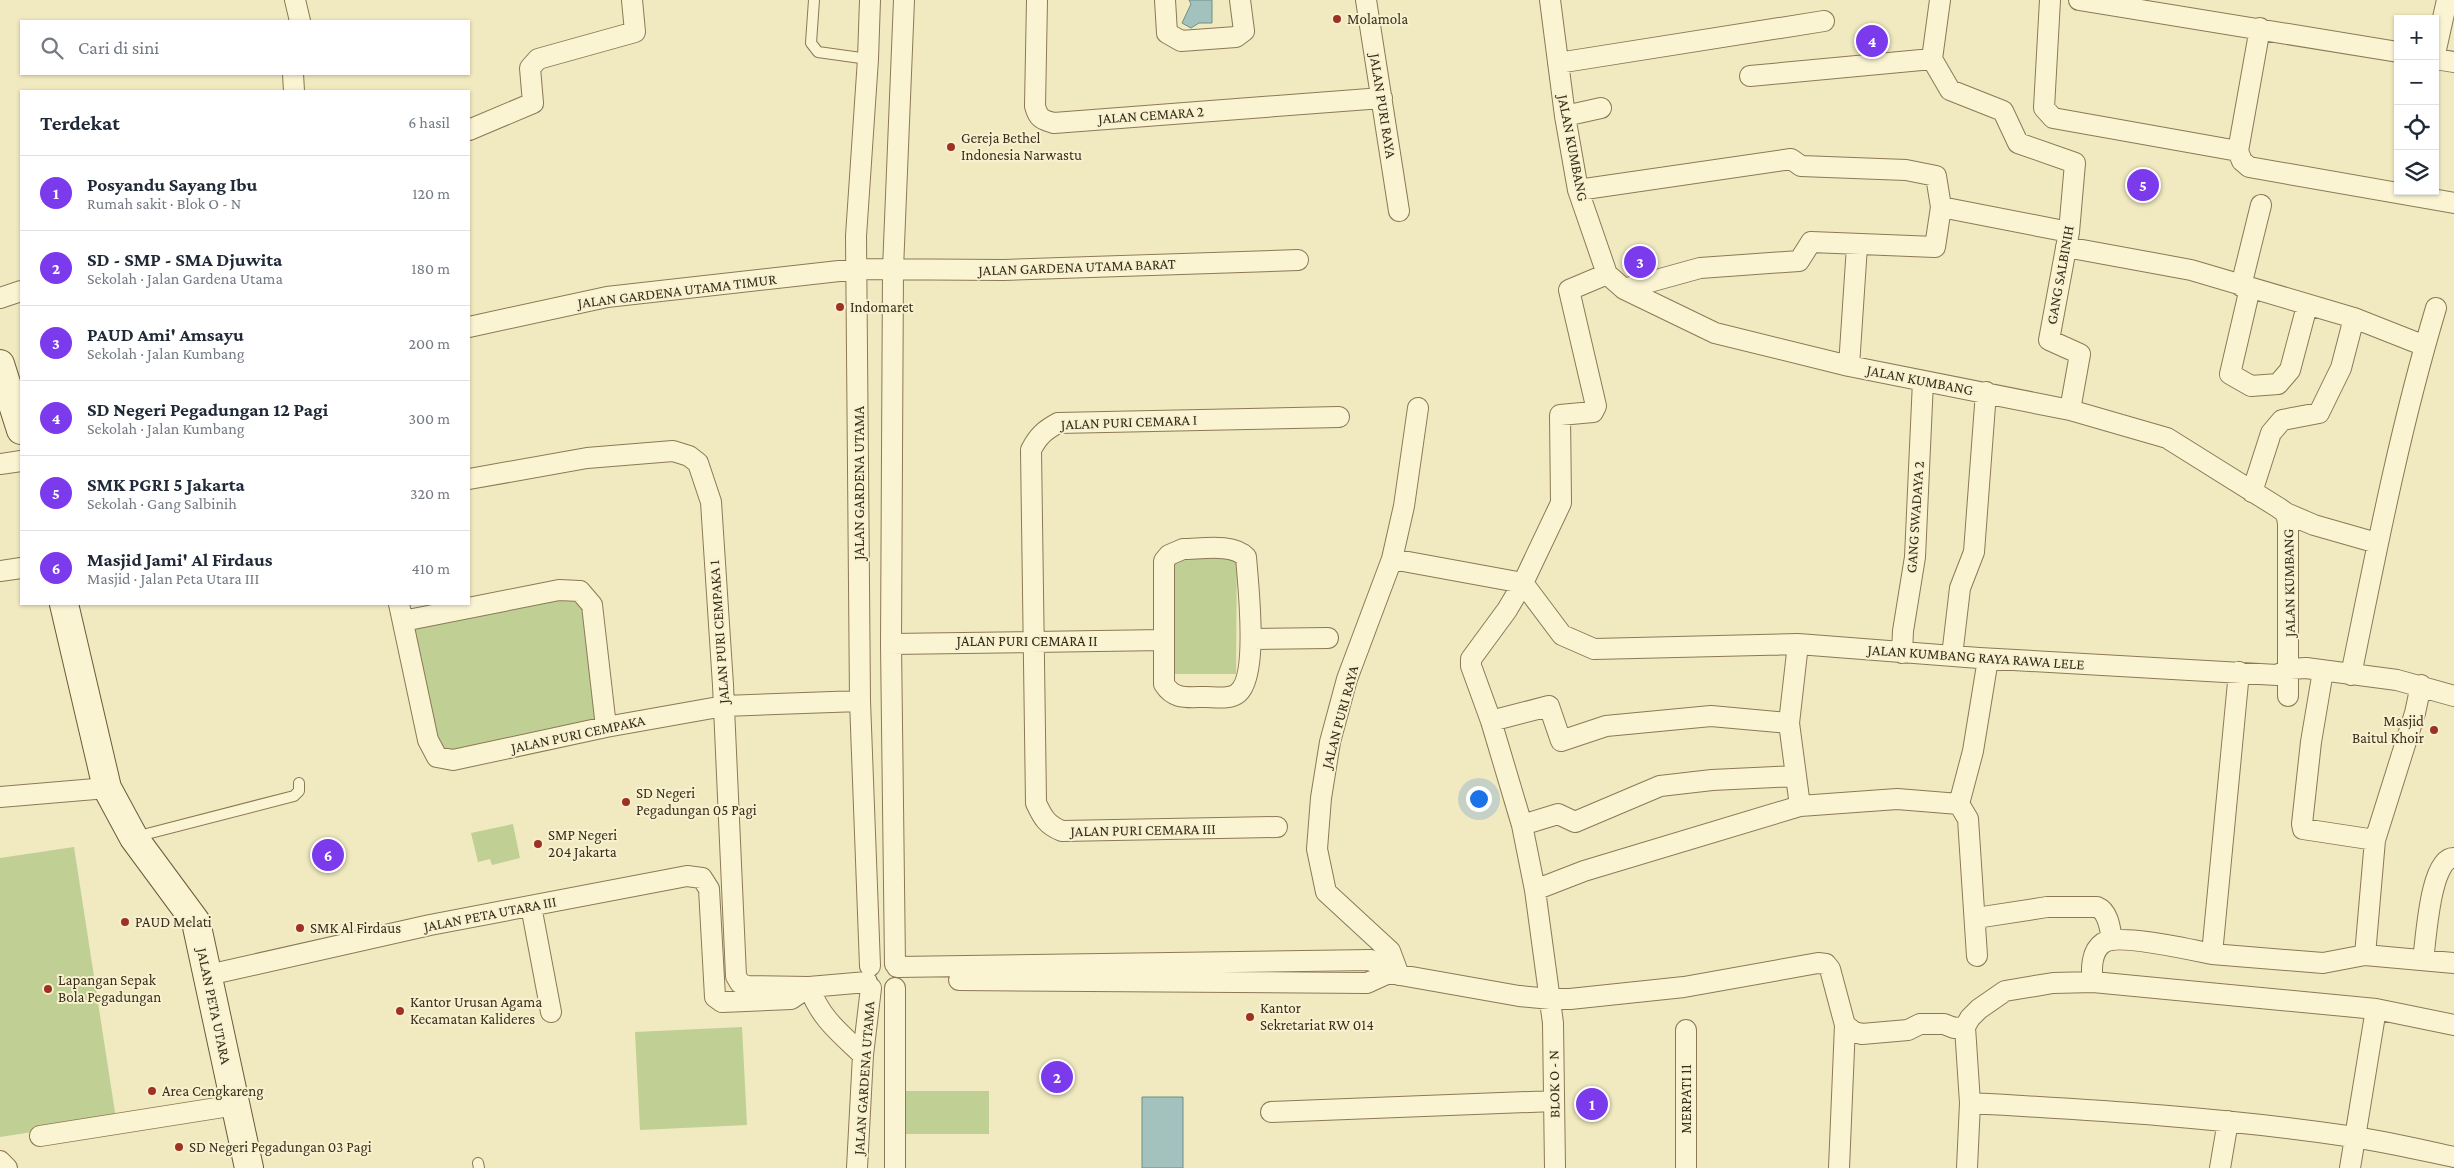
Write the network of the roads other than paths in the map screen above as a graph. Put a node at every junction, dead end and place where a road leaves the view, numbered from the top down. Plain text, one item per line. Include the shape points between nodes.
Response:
1 (295, 0) edge
2 (632, 0) edge
3 (814, 0) edge
4 (870, 0) edge
5 (904, 0) edge
6 (1037, 0) edge
7 (1165, 0) edge
8 (1240, 0) edge
9 (1366, 0) edge
10 (1550, 0) edge
11 (1940, 0) edge
12 (2050, 0) edge
13 (2079, 0) edge
14 (2447, 0) edge
15 (300, 20) edge
16 (1824, 21) dead end
17 (2260, 28) junction
18 (2439, 36) edge
19 (2394, 51) edge
20 (868, 59) junction
21 (1932, 59) junction
22 (2439, 60) edge
23 (2454, 62) edge
24 (1558, 63) junction
25 (292, 75) edge
26 (1750, 76) dead end
27 (294, 90) edge
28 (1382, 98) junction
29 (1601, 108) dead end
30 (1564, 116) junction
31 (470, 130) edge
32 (2238, 151) junction
33 (1578, 190) junction
34 (2454, 203) edge
35 (2261, 205) dead end
36 (1941, 206) junction
37 (1399, 211) dead end
38 (2067, 239) junction
39 (1857, 246) junction
40 (1298, 260) dead end
41 (857, 269) junction
42 (893, 269) junction
43 (1607, 274) junction
44 (2246, 287) junction
45 (1624, 289) junction
46 (20, 291) edge
47 (0, 298) edge
48 (2308, 306) junction
49 (2436, 308) dead end
50 (2354, 318) junction
51 (470, 327) edge
52 (2425, 346) junction
53 (0, 364) edge
54 (1849, 366) junction
55 (1923, 381) junction
56 (1986, 392) junction
57 (1418, 408) dead end
58 (2070, 410) junction
59 (1339, 417) dead end
60 (20, 427) edge
61 (20, 461) edge
62 (0, 464) edge
63 (470, 479) edge
64 (2252, 492) junction
65 (2286, 513) junction
66 (2377, 543) junction
67 (1392, 559) junction
68 (20, 568) edge
69 (0, 571) edge
70 (1523, 583) junction
71 (470, 602) edge
72 (64, 605) edge
73 (451, 605) edge
74 (401, 612) edge
75 (1328, 638) dead end
76 (1251, 639) junction
77 (1164, 640) junction
78 (1035, 641) junction
79 (890, 644) junction
80 (1798, 644) junction
81 (1902, 653) junction
82 (1952, 656) junction
83 (1988, 659) junction
84 (2290, 669) junction
85 (2323, 671) junction
86 (2239, 672) junction
87 (2351, 675) junction
88 (2421, 685) junction
89 (2288, 696) dead end
90 (2454, 696) edge
91 (860, 701) junction
92 (724, 706) junction
93 (1491, 721) junction
94 (1789, 723) junction
95 (606, 727) junction
96 (1794, 776) junction
97 (299, 783) dead end
98 (107, 788) junction
99 (0, 797) edge
100 (1959, 804) junction
101 (1800, 806) junction
102 (1522, 825) junction
103 (1277, 827) dead end
104 (134, 838) junction
105 (2375, 840) junction
106 (2454, 858) edge
107 (1535, 890) junction
108 (531, 906) junction
109 (1976, 918) junction
110 (2112, 940) junction
111 (2212, 954) junction
112 (2365, 954) junction
113 (1977, 956) dead end
114 (2423, 960) junction
115 (2454, 963) edge
116 (1394, 974) junction
117 (897, 975) junction
118 (208, 976) junction
119 (869, 979) junction
120 (2093, 982) junction
121 (801, 987) junction
122 (1551, 999) junction
123 (2376, 1009) junction
124 (551, 1012) dead end
125 (2454, 1025) edge
126 (1845, 1026) junction
127 (1960, 1027) junction
128 (1686, 1030) dead end
129 (863, 1054) junction
130 (1554, 1101) junction
131 (1970, 1102) junction
132 (236, 1105) junction
133 (1271, 1112) dead end
134 (2228, 1121) junction
135 (40, 1136) dead end
136 (2355, 1137) junction
137 (2454, 1157) edge
138 (0, 1161) edge
139 (7, 1168) edge
140 (249, 1168) edge
141 (857, 1168) edge
142 (895, 1168) edge
143 (1555, 1168) edge
144 (1686, 1168) edge
145 (1839, 1168) edge
146 (1967, 1168) edge
147 (2220, 1168) edge
148 (2350, 1168) edge

1 - 15 street
2 - 31 street via 635,32 538,59 530,68 533,103
3 - 20 lane via 811,42 818,52
4 - 20 street, JALAN GARDENA UTAMA
5 - 42 street, JALAN GARDENA UTAMA
6 - 28 street, JALAN CEMARA 2 via 1035,106 1037,115 1043,120 1054,122
7 - 8 street via 1167,33 1181,41 1236,37 1244,31
9 - 28 street, JALAN PURI RAYA
10 - 24 street, JALAN KUMBANG
11 - 21 street
12 - 32 street via 2044,108 2053,118
13 - 17 street
14 - 18 street
16 - 24 street
17 - 19 street
17 - 32 street
20 - 41 street, JALAN GARDENA UTAMA via 856,236
21 - 26 street
21 - 38 street, GANG SALBINIH via 1950,90 2003,111 2018,142 2075,163
22 - 23 street
24 - 30 street, JALAN KUMBANG
25 - 27 street
28 - 37 street, JALAN PURI RAYA
29 - 30 street
30 - 33 street, JALAN KUMBANG
32 - 34 street via 2249,167
33 - 36 street via 1791,159 1801,166 1906,170 1936,176
33 - 43 street, JALAN KUMBANG
35 - 44 street
36 - 38 street
36 - 39 street via 1935,247
38 - 44 street
38 - 58 street, GANG SALBINIH via 2049,340 2080,354
39 - 45 street via 1812,242 1799,261 1700,268
39 - 54 street
40 - 42 street, JALAN GARDENA UTAMA BARAT via 1004,270
41 - 42 street, JALAN GARDENA UTAMA BARAT
41 - 51 street, JALAN GARDENA UTAMA TIMUR via 607,297
41 - 91 street, JALAN GARDENA UTAMA
42 - 79 street, JALAN GARDENA UTAMA
43 - 45 street, JALAN KUMBANG
43 - 70 street via 1569,290 1596,406 1593,412 1560,415 1561,503
44 - 48 street
44 - 48 street via 2230,374 2251,386 2278,384 2290,370
45 - 54 street, JALAN KUMBANG via 1715,333
46 - 47 street
48 - 50 street
49 - 52 street
50 - 52 street
50 - 64 street via 2340,368 2319,413 2282,420 2271,433
52 - 66 street
53 - 60 street
54 - 55 street, JALAN KUMBANG
55 - 56 street, JALAN KUMBANG
55 - 81 street, GANG SWADAYA 2 via 1915,557
56 - 58 street, JALAN KUMBANG
56 - 82 street via 1974,552 1960,588
57 - 67 street, JALAN PURI RAYA via 1404,506
58 - 64 street, JALAN KUMBANG via 2167,438
59 - 78 street, JALAN PURI CEMARA I via 1058,423 1046,429 1031,450
61 - 62 street
63 - 92 street, JALAN PURI CEMPAKA 1 via 587,458 674,451 698,463 711,502
64 - 65 street, JALAN KUMBANG
65 - 66 street
65 - 84 street, JALAN KUMBANG
66 - 87 street
67 - 70 street
67 - 116 street, JALAN PURI RAYA via 1347,679 1330,742 1317,849 1326,892 1390,951
68 - 69 street
70 - 80 street, JALAN KUMBANG RAYA RAWA LELE via 1562,635 1594,649
70 - 93 street, BLOK O - N via 1471,659
71 - 95 street via 559,590 580,592 592,605
72 - 98 street, JALAN PETA UTARA
73 - 74 street
74 - 95 street, JALAN PURI CEMPAKA via 428,740 437,757 454,760
75 - 76 street
76 - 77 street via 1248,675 1238,694 1232,697 1178,698 1169,693 1164,684
76 - 77 street via 1246,558 1242,552 1234,549 1183,549 1164,561
77 - 78 street, JALAN PURI CEMARA II
78 - 79 street, JALAN PURI CEMARA II
78 - 103 street, JALAN PURI CEMARA III via 1036,803 1048,825 1062,831
79 - 117 street, JALAN GARDENA UTAMA
80 - 81 street, JALAN KUMBANG RAYA RAWA LELE
80 - 94 street
81 - 82 street, JALAN KUMBANG RAYA RAWA LELE
82 - 83 street, JALAN KUMBANG RAYA RAWA LELE
83 - 86 street, JALAN KUMBANG RAYA RAWA LELE
83 - 100 street via 1973,750
84 - 85 street, JALAN KUMBANG RAYA RAWA LELE
84 - 86 street, JALAN KUMBANG RAYA RAWA LELE via 2277,675
84 - 89 street, JALAN KUMBANG
85 - 87 street, JALAN KUMBANG RAYA RAWA LELE
85 - 105 street via 2311,742 2303,829
86 - 111 street
87 - 88 street, JALAN KUMBANG RAYA RAWA LELE
88 - 90 street, JALAN KUMBANG RAYA RAWA LELE
88 - 105 street
91 - 92 street, JALAN PURI CEMPAKA
91 - 119 street, JALAN GARDENA UTAMA
92 - 95 street, JALAN PURI CEMPAKA
92 - 121 street, JALAN PURI CEMPAKA 1 via 736,976 740,983 748,986
93 - 94 street via 1549,706 1561,741 1606,726 1711,716
93 - 102 street, BLOK O - N
94 - 96 street
96 - 101 street
96 - 102 street via 1660,786 1575,822 1558,814
97 - 104 lane via 299,791 294,796
98 - 99 street
98 - 104 street, JALAN PETA UTARA
100 - 101 street via 1897,799
100 - 109 street via 1968,819
101 - 107 street via 1584,871
102 - 107 street, BLOK O - N
104 - 118 street, JALAN PETA UTARA via 196,922
105 - 112 street
106 - 114 street via 2443,862 2436,878
107 - 122 street, BLOK O - N
108 - 118 street, JALAN PETA UTARA III via 430,925
108 - 121 street, JALAN PETA UTARA III via 688,876 702,878 709,889 715,997 722,1002 791,999
108 - 124 street
109 - 110 street via 2047,907 2097,907 2107,917
109 - 113 street
110 - 111 street via 2136,940
110 - 120 street via 2104,942 2098,949 2090,968
111 - 112 street via 2323,964
112 - 114 street
114 - 115 street
116 - 117 street via 1367,984
116 - 122 street
117 - 119 street via 884,960
117 - 119 street via 886,993 876,992
117 - 142 street, JALAN GARDENA UTAMA
118 - 132 street, JALAN PETA UTARA
119 - 121 street, JALAN PURI CEMPAKA 1
119 - 129 street, JALAN GARDENA UTAMA
120 - 123 street
120 - 127 street via 2054,983 2005,991
121 - 129 street via 829,1022
122 - 126 street via 1684,986 1818,963 1826,964 1830,970
122 - 130 street, BLOK O - N
123 - 125 street
123 - 136 street
126 - 127 street via 1862,1034 1908,1030 1920,1024
126 - 145 street
127 - 131 street
128 - 144 street, MERPATI 11
129 - 141 street, JALAN GARDENA UTAMA
130 - 133 street
130 - 143 street, BLOK O - N
131 - 134 street
131 - 146 street
132 - 135 street
132 - 140 street, JALAN PETA UTARA
134 - 136 street
134 - 147 street
136 - 137 street
136 - 148 street
138 - 139 street

